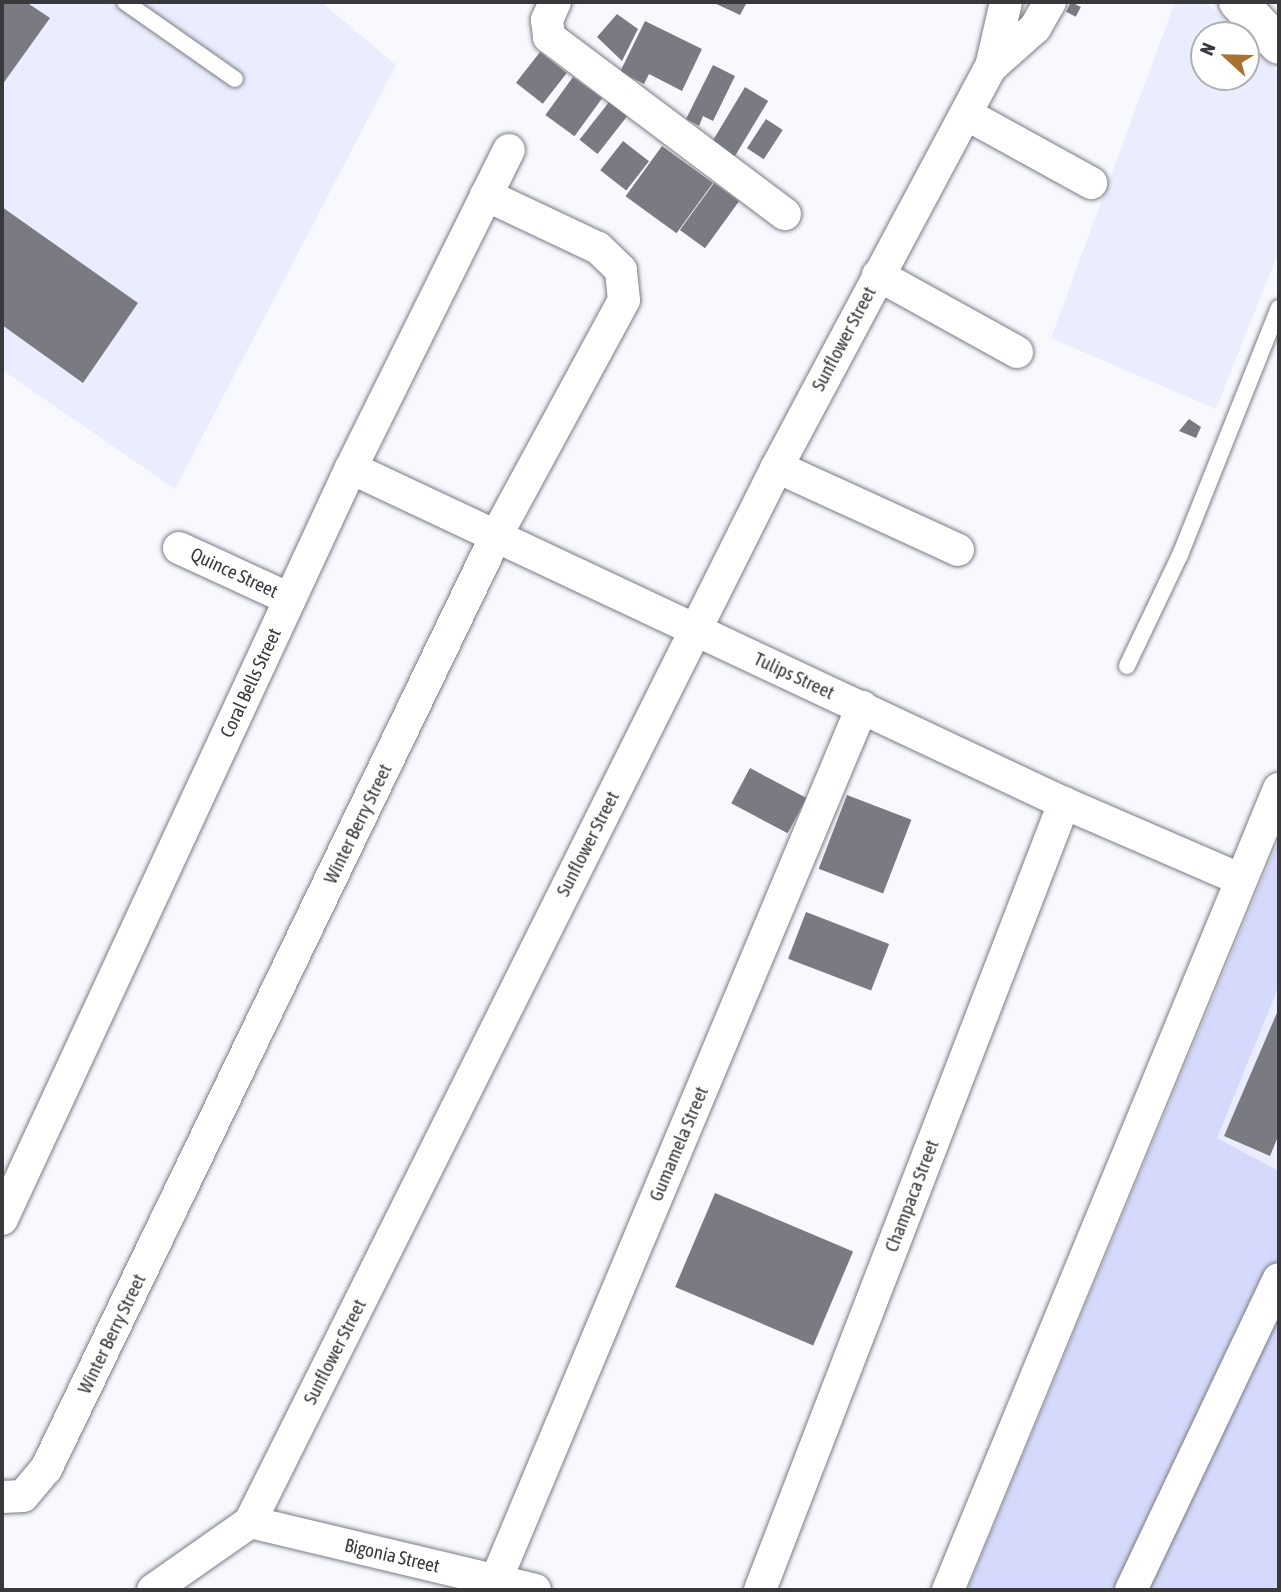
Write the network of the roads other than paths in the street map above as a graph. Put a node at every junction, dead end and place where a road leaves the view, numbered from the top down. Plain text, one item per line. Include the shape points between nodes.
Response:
1 (125, 2) edge
2 (555, 2) edge
3 (1006, 2) edge
4 (1050, 2) edge
5 (1238, 2) edge
6 (1279, 45) edge
7 (991, 67) junction
8 (235, 79) dead end
9 (966, 114) junction
10 (509, 150) dead end
11 (1091, 183) dead end
12 (486, 195) junction
13 (785, 214) dead end
14 (878, 275) junction
15 (1279, 308) edge
16 (1017, 352) dead end
17 (776, 467) junction
18 (351, 468) junction
19 (496, 536) junction
20 (179, 548) dead end
21 (958, 550) dead end
22 (290, 599) junction
23 (695, 629) junction
24 (1128, 666) dead end
25 (862, 708) junction
26 (1279, 789) edge
27 (1064, 803) junction
28 (1240, 879) junction
29 (2, 1219) edge
30 (1279, 1279) edge
31 (2, 1497) edge
32 (250, 1522) junction
33 (496, 1580) junction
34 (153, 1590) edge
35 (535, 1590) edge
36 (760, 1590) edge
37 (948, 1590) edge
38 (1131, 1590) edge

1 - 8 lane
2 - 13 street via 547,20 549,37
3 - 7 street, Sunflower Street
4 - 7 street, Sunflower Street via 1035,28
5 - 6 street
7 - 9 street, Sunflower Street
9 - 11 street
9 - 14 street, Sunflower Street
10 - 12 street, Coral Bells Street
12 - 18 street, Coral Bells Street
12 - 19 street, Winter Berry Street via 598,248 621,270 624,300
14 - 16 street
14 - 17 street, Sunflower Street
15 - 24 lane via 1180,555
17 - 21 street
17 - 23 street, Sunflower Street
18 - 19 street, Tulips Street
18 - 22 street, Coral Bells Street
19 - 23 street, Tulips Street
19 - 31 street, Winter Berry Street via 46,1468 23,1496
20 - 22 street, Quince Street
22 - 29 street, Coral Bells Street
23 - 25 street, Tulips Street
23 - 32 street, Sunflower Street
25 - 27 street, Tulips Street
25 - 33 street, Gumamela Street
26 - 28 street
27 - 28 street, Tulips Street
27 - 36 street, Champaca Street
28 - 37 street
30 - 38 street
32 - 33 street, Bigonia Street
32 - 34 street, Sunflower Street
33 - 35 street, Bigonia Street

